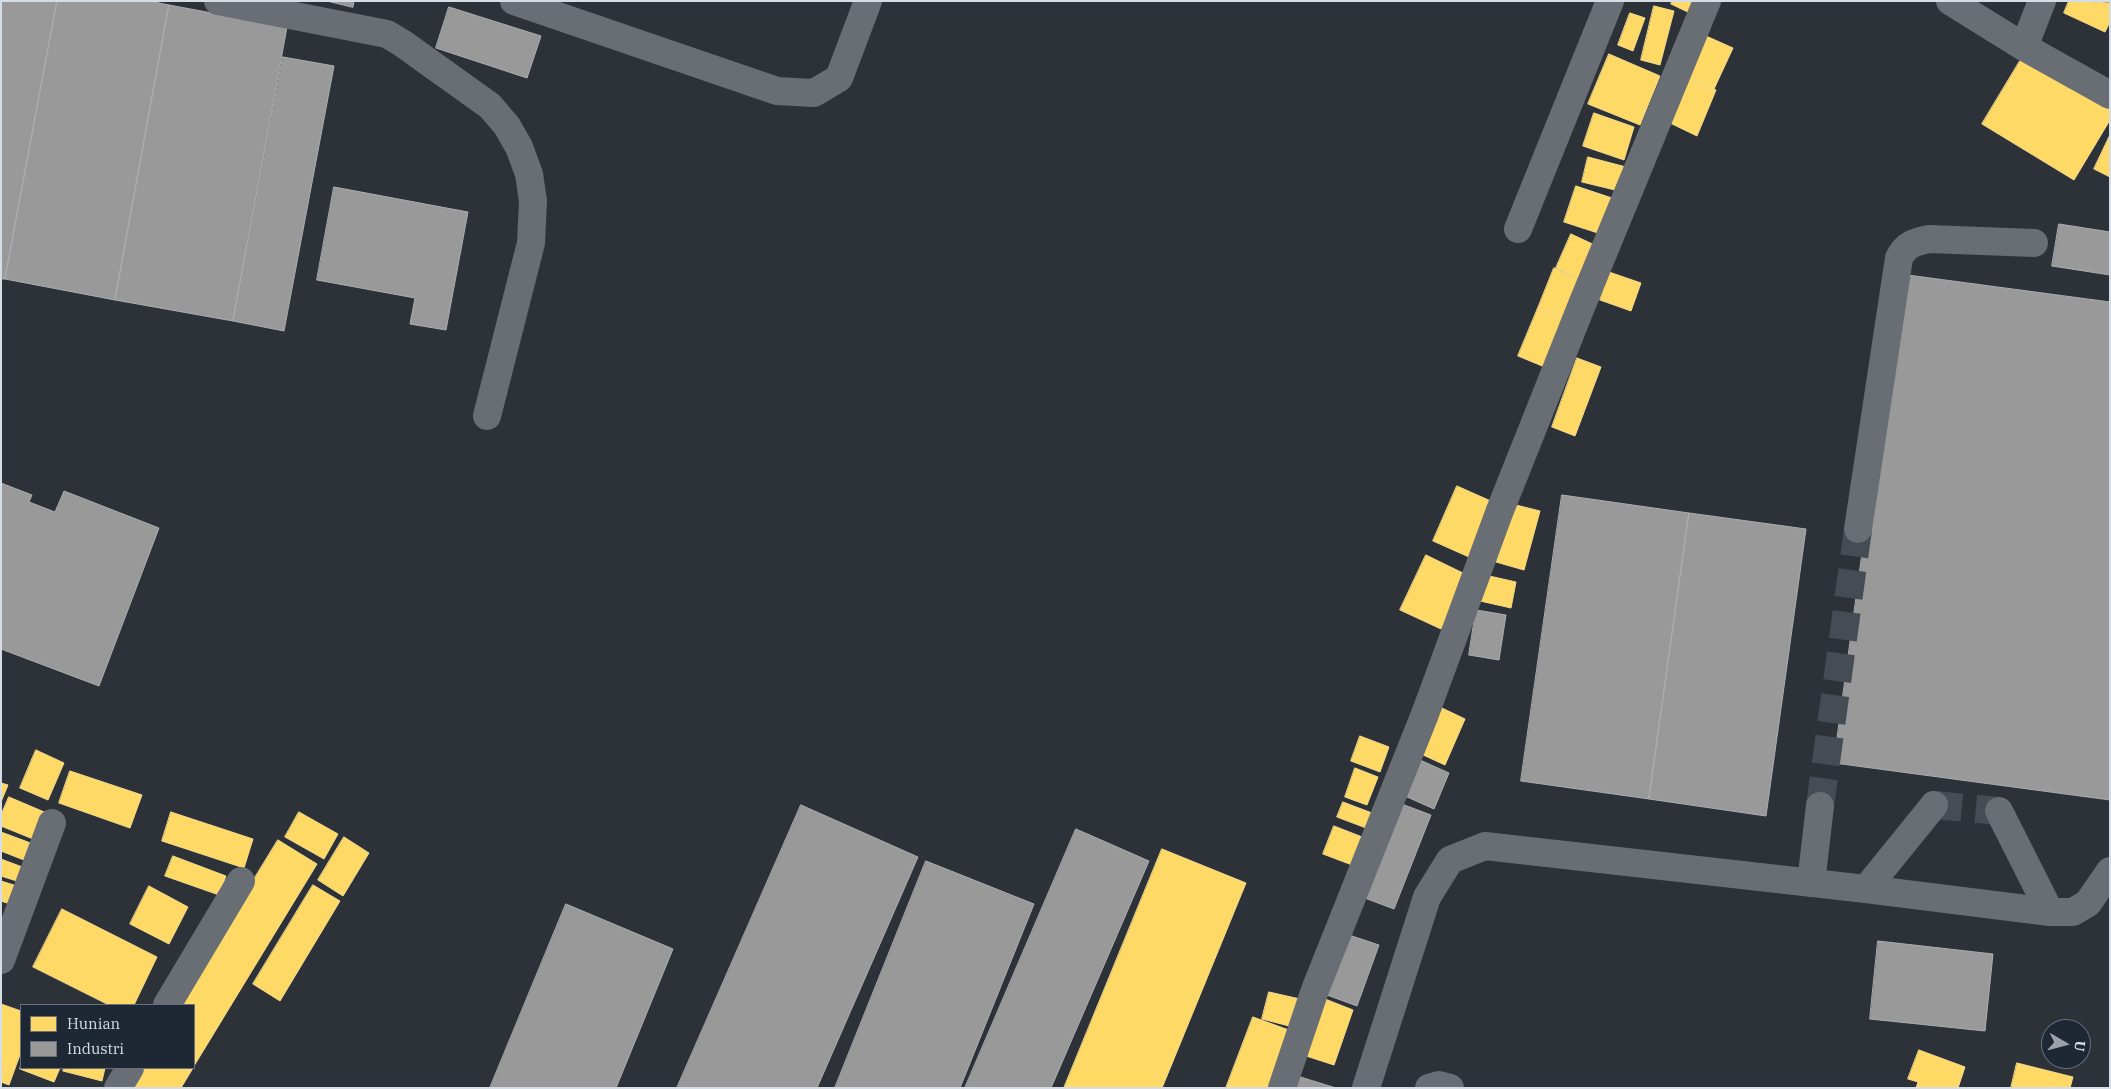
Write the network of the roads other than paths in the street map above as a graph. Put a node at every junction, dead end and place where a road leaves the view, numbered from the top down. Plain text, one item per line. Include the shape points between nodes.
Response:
1 (218, 1) edge
2 (514, 1) edge
3 (868, 1) edge
4 (1610, 1) edge
5 (1707, 1) edge
6 (1950, 1) edge
7 (2042, 1) edge
8 (2024, 47) junction
9 (2110, 95) edge
10 (1518, 229) dead end
11 (2034, 243) dead end
12 (487, 416) dead end
13 (1858, 530) tunnel mouth
14 (1934, 804) dead end
15 (1820, 806) tunnel mouth
16 (1999, 811) dead end
17 (52, 823) dead end
18 (2110, 871) edge
19 (240, 881) dead end
20 (1811, 883) junction
21 (1866, 889) junction
22 (2050, 912) junction
23 (1, 960) edge
24 (168, 1004) edge
25 (129, 1069) edge
26 (118, 1088) edge
27 (1282, 1088) edge
28 (1366, 1088) edge
29 (1429, 1088) edge
30 (1450, 1088) edge

1 - 12 street via 387,34 490,106 507,126 529,174 533,201 531,243
2 - 3 street via 777,91 814,93 839,78
4 - 10 street
5 - 27 street via 1499,513 1425,714 1315,990
6 - 8 street
7 - 8 street
8 - 9 street
11 - 13 street via 1929,239 1904,248 1899,258
14 - 21 street
15 - 20 street
16 - 22 street
17 - 23 street
18 - 22 street via 2088,903 2073,912
19 - 24 street
20 - 21 street
20 - 28 street via 1485,846 1450,860 1426,897
21 - 22 street
25 - 26 street
29 - 30 street via 1439,1085

